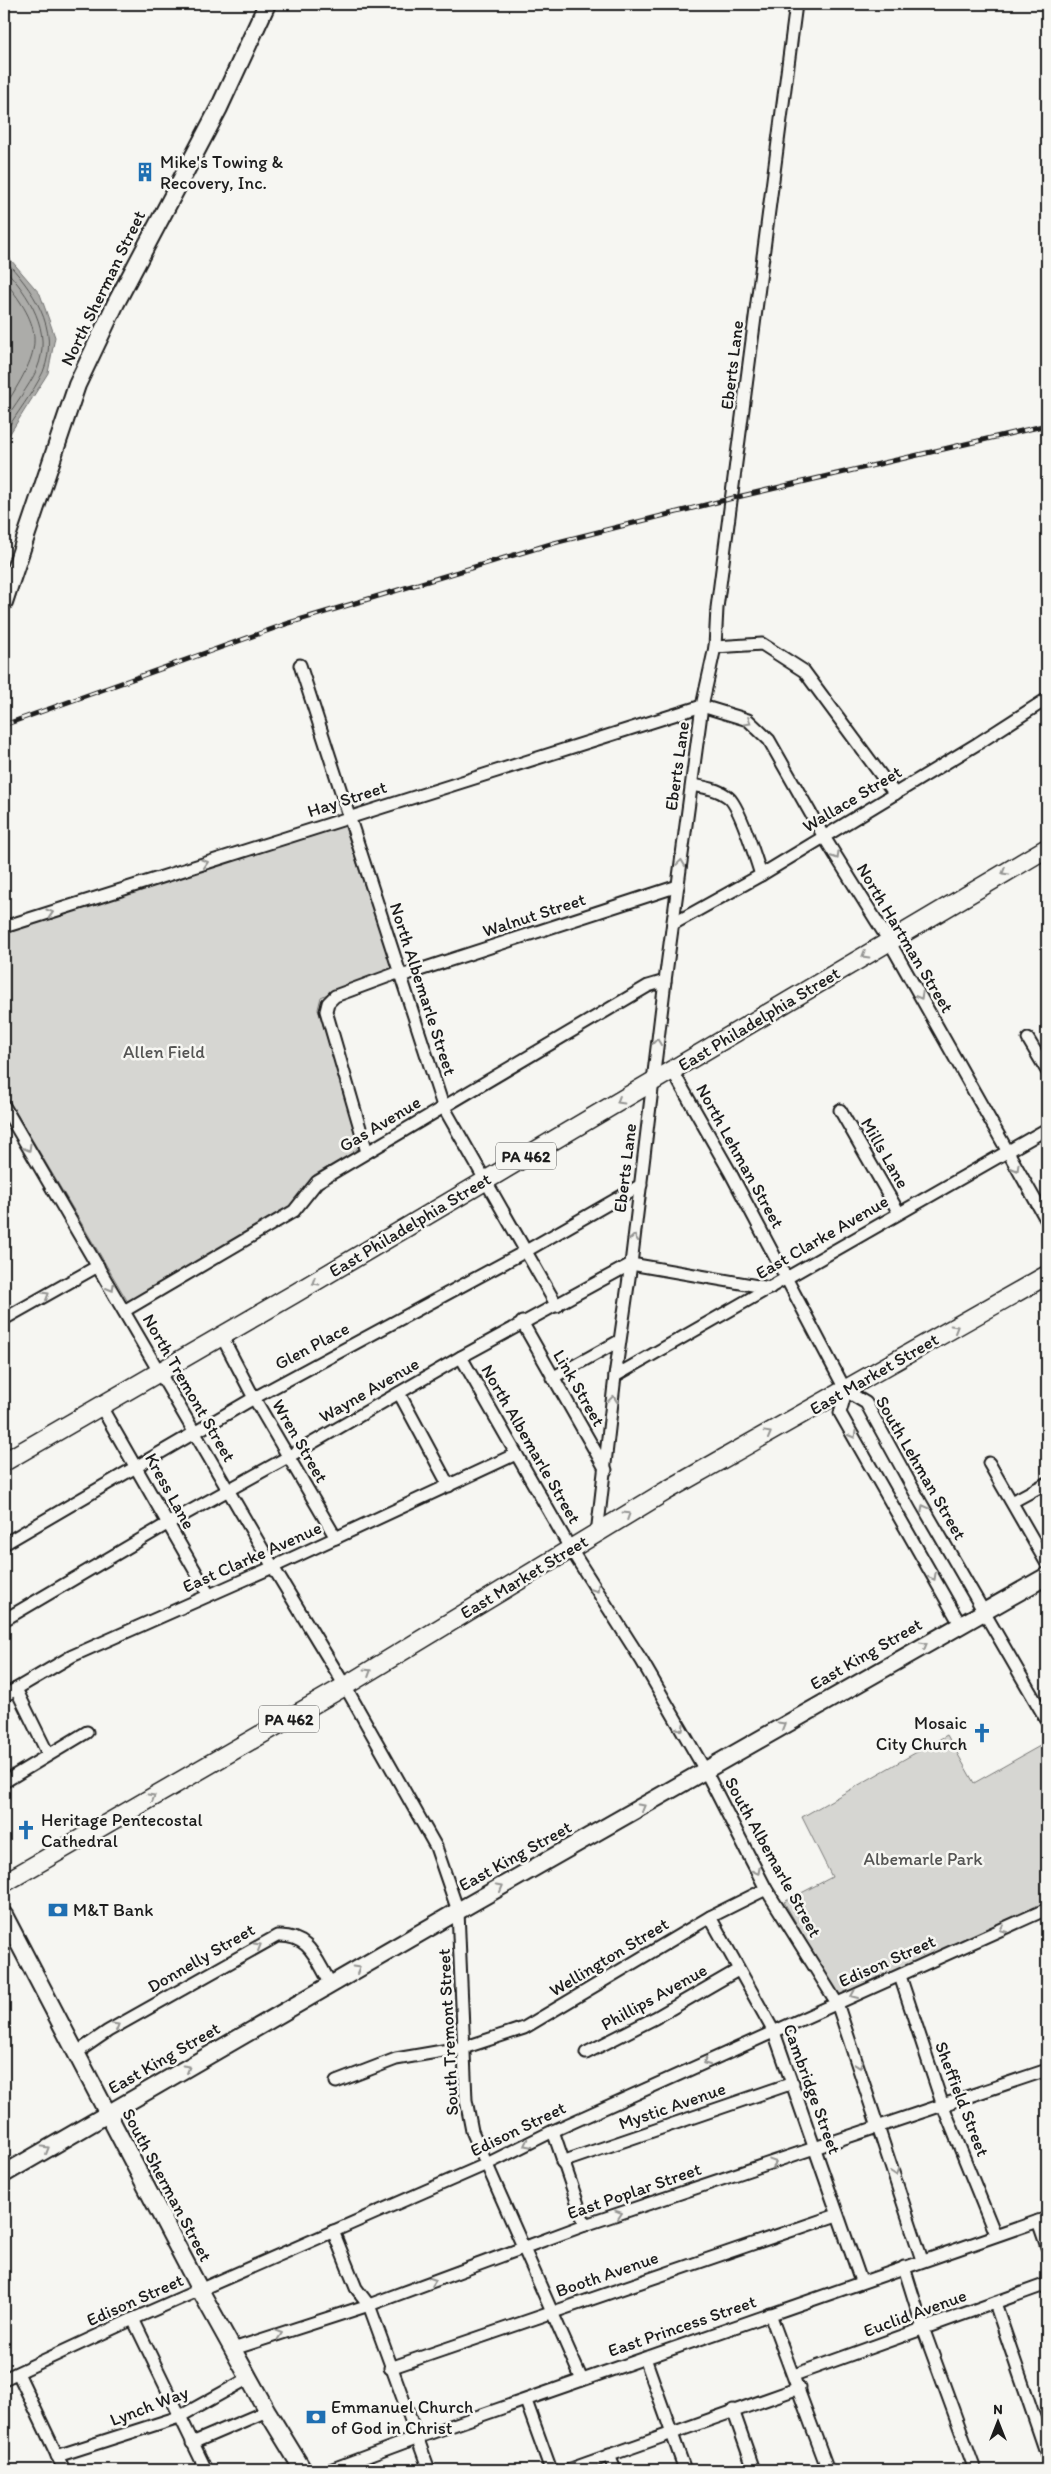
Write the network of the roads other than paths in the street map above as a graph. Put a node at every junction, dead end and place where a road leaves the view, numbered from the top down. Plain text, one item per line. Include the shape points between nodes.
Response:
1 (267, 4) edge
2 (796, 4) edge
3 (7, 581) edge
4 (4, 602) edge
5 (715, 647) junction
6 (300, 664) dead end
7 (1047, 699) edge
8 (702, 706) junction
9 (692, 785) junction
10 (895, 794) junction
11 (348, 817) junction
12 (824, 837) junction
13 (1047, 848) edge
14 (761, 874) junction
15 (678, 886) junction
16 (673, 924) junction
17 (4, 927) edge
18 (889, 941) junction
19 (401, 974) junction
20 (665, 981) junction
21 (1028, 1038) dead end
22 (672, 1070) junction
23 (1047, 1071) edge
24 (652, 1082) junction
25 (4, 1106) edge
26 (443, 1106) junction
27 (840, 1110) dead end
28 (1047, 1129) edge
29 (1006, 1151) junction
30 (367, 1152) junction
31 (485, 1180) junction
32 (641, 1185) junction
33 (899, 1213) junction
34 (1047, 1222) edge
35 (526, 1251) junction
36 (631, 1264) junction
37 (98, 1266) junction
38 (1047, 1275) edge
39 (786, 1278) junction
40 (770, 1288) junction
41 (556, 1306) junction
42 (124, 1311) junction
43 (4, 1319) edge
44 (522, 1322) junction
45 (221, 1335) junction
46 (619, 1340) junction
47 (461, 1357) junction
48 (159, 1370) junction
49 (615, 1376) junction
50 (552, 1378) junction
51 (846, 1391) junction
52 (399, 1393) junction
53 (254, 1398) junction
54 (100, 1405) junction
55 (194, 1433) junction
56 (516, 1454) junction
57 (288, 1457) junction
58 (4, 1462) edge
59 (989, 1463) dead end
60 (138, 1468) junction
61 (606, 1470) junction
62 (1047, 1483) edge
63 (449, 1486) junction
64 (228, 1490) junction
65 (1012, 1502) junction
66 (167, 1524) junction
67 (598, 1534) junction
68 (336, 1538) junction
69 (4, 1544) edge
70 (570, 1548) junction
71 (1047, 1564) edge
72 (273, 1568) junction
73 (1047, 1576) edge
74 (209, 1595) junction
75 (982, 1611) junction
76 (4, 1620) edge
77 (960, 1624) junction
78 (345, 1686) junction
79 (16, 1689) junction
80 (4, 1696) edge
81 (1047, 1721) edge
82 (87, 1732) dead end
83 (48, 1754) junction
84 (705, 1770) junction
85 (4, 1782) edge
86 (4, 1883) edge
87 (766, 1889) junction
88 (1047, 1909) edge
89 (458, 1911) junction
90 (4, 1915) edge
91 (710, 1918) junction
92 (738, 1970) junction
93 (900, 1976) junction
94 (331, 1984) junction
95 (837, 2002) junction
96 (774, 2032) junction
97 (466, 2047) junction
98 (76, 2053) junction
99 (586, 2054) dead end
100 (1047, 2070) edge
101 (336, 2082) dead end
102 (793, 2083) junction
103 (943, 2106) junction
104 (107, 2114) junction
105 (880, 2126) junction
106 (553, 2131) junction
107 (816, 2149) junction
108 (562, 2162) junction
109 (487, 2164) junction
110 (4, 2174) edge
111 (837, 2215) junction
112 (1042, 2219) edge
113 (585, 2225) junction
114 (333, 2231) junction
115 (995, 2234) junction
116 (1047, 2247) edge
117 (524, 2248) junction
118 (922, 2260) junction
119 (904, 2267) junction
120 (861, 2281) junction
121 (1047, 2284) edge
122 (200, 2290) junction
123 (995, 2303) junction
124 (369, 2305) junction
125 (553, 2311) junction
126 (770, 2314) junction
127 (133, 2319) junction
128 (924, 2328) junction
129 (233, 2348) junction
130 (645, 2358) junction
131 (390, 2368) junction
132 (18, 2373) junction
133 (794, 2375) junction
134 (249, 2378) junction
135 (4, 2379) edge
136 (582, 2380) junction
137 (799, 2388) junction
138 (526, 2401) junction
139 (267, 2410) junction
140 (733, 2410) junction
141 (179, 2417) junction
142 (672, 2432) junction
143 (416, 2438) junction
144 (192, 2443) junction
145 (609, 2455) junction
146 (57, 2456) junction
147 (1047, 2456) edge
148 (64, 2470) edge
149 (206, 2470) edge
150 (303, 2470) edge
151 (330, 2470) edge
152 (429, 2470) edge
153 (551, 2470) edge
154 (568, 2470) edge
155 (615, 2470) edge
156 (685, 2470) edge
157 (754, 2470) edge
158 (828, 2470) edge
159 (975, 2470) edge

1 - 3 main road, North Sherman Street via 230,85 77,385
2 - 5 street, Eberts Lane via 717,608
3 - 4 main road, North Sherman Street
5 - 8 street, Eberts Lane
5 - 10 street via 762,644 804,671
6 - 11 street, North Albemarle Street
7 - 10 street, Wallace Street
8 - 9 street, Eberts Lane
8 - 11 street, Hay Street
8 -> 12 street, North Hartman Street via 748,720 769,740
9 - 14 street via 716,790 730,798
15 -> 9 street, Eberts Lane
10 - 12 street, Wallace Street
17 -> 11 street, Hay Street
11 - 19 street, North Albemarle Street
12 - 14 street, Wallace Street
12 -> 18 street, North Hartman Street
13 -> 18 main road, East Philadelphia Street / PA 462
14 - 16 street, Wallace Street
15 - 16 street, Eberts Lane
15 - 19 street, Walnut Street
16 - 20 street, Eberts Lane
18 -> 22 main road, East Philadelphia Street / PA 462
18 -> 29 street, North Hartman Street
19 - 26 street, North Albemarle Street
19 - 30 street via 335,996 326,1011
24 -> 20 street, Eberts Lane
20 - 26 street, Gas Avenue via 648,986
21 - 23 street
22 - 24 main road, East Philadelphia Street / PA 462
22 - 39 street, North Lehman Street
24 -> 31 main road, East Philadelphia Street / PA 462
24 - 32 street, Eberts Lane
25 -> 37 street, North Tremont Street
26 - 30 street, Gas Avenue
26 - 31 street, North Albemarle Street
27 - 33 street, Mills Lane
28 - 29 street, East Clarke Avenue
29 - 33 street, East Clarke Avenue
29 -> 34 street, North Hartman Street
30 - 42 street, Gas Avenue via 317,1182 294,1211
31 - 35 street, North Albemarle Street
31 -> 45 main road, East Philadelphia Street / PA 462
32 - 35 street, Glen Place
36 -> 32 street, Eberts Lane
33 - 39 street, East Clarke Avenue
35 - 41 street, North Albemarle Street
35 - 53 street, Glen Place
36 - 40 street
36 - 41 street, Wayne Avenue
36 - 46 street, Eberts Lane
37 -> 42 street, North Tremont Street
43 -> 37 street
51 -> 38 main road, East Market Street / PA 462
39 - 40 street, East Clarke Avenue
39 - 51 street, North Lehman Street
40 - 49 street, East Clarke Avenue
41 - 44 street, Wayne Avenue
42 - 48 street, North Tremont Street
44 - 47 street, Wayne Avenue
44 - 50 street, Link Street
45 - 48 main road, East Philadelphia Street / PA 462
45 - 53 street, Wren Street
46 - 49 street, Eberts Lane
46 - 50 street
47 - 52 street, Wayne Avenue
47 - 56 street, North Albemarle Street
48 - 54 main road, East Philadelphia Street / PA 462
48 - 55 street, North Tremont Street
61 -> 49 street, Eberts Lane
50 - 61 street, Link Street
67 -> 51 main road, East Market Street / PA 462 via 666,1491
75 -> 51 street, South Lehman Street via 866,1403
51 -> 77 street via 840,1413
52 - 57 street, Wayne Avenue
52 - 63 street
53 - 55 street, Glen Place
53 - 57 street, Wren Street
54 - 58 main road, East Philadelphia Street / PA 462
54 - 60 street, Kress Lane
55 - 60 street, Glen Place
55 - 64 street, North Tremont Street
56 - 63 street, East Clarke Avenue
56 - 70 street, North Albemarle Street
57 - 64 street, Wayne Avenue
57 - 68 street, Wren Street
59 - 65 street
60 - 66 street, Kress Lane
60 - 69 street, Glen Place
61 - 67 street, Eberts Lane
62 - 65 street
63 - 68 street, East Clarke Avenue
64 - 66 street, Wayne Avenue
64 - 72 street, North Tremont Street
65 - 71 street
66 - 74 street, Kress Lane
66 - 76 street, Wayne Avenue
67 - 70 main road, East Market Street / PA 462
68 - 72 street, East Clarke Avenue
78 -> 70 main road, East Market Street / PA 462
70 -> 84 street, South Albemarle Street via 642,1661
72 - 74 street, East Clarke Avenue
72 - 78 street, North Tremont Street
73 - 75 main road, East King Street
74 - 79 street, East Clarke Avenue via 72,1656
75 - 77 main road, East King Street
75 - 81 street, South Lehman Street
84 -> 77 main road, East King Street
86 -> 78 main road, East Market Street / PA 462
78 - 89 street, South Tremont Street via 436,1847
79 - 80 street, East Clarke Avenue
79 - 83 street
82 - 83 street
83 - 85 street
84 -> 87 street, South Albemarle Street
89 -> 84 main road, East King Street
87 - 91 street, Wellington Street
87 - 95 street, South Albemarle Street
88 -> 93 street, Edison Street
94 -> 89 main road, East King Street
89 - 97 street, South Tremont Street
90 - 98 main road, South Sherman Street
91 - 92 street, Cambridge Street
91 - 97 street, Wellington Street via 524,2028
92 - 96 street, Cambridge Street
92 - 99 street, Phillips Avenue
93 -> 95 street, Edison Street
93 - 103 street, Sheffield Street
98 -> 94 street, Donnelly Street via 108,2031 277,1936 294,1936 305,1942
104 -> 94 main road, East King Street
95 - 96 street, Edison Street
95 -> 105 street, South Albemarle Street
96 - 102 street, Cambridge Street
96 -> 106 street, Edison Street
97 - 101 street, Wellington Street via 396,2059
97 - 109 street, South Tremont Street via 466,2100 472,2131
98 - 104 main road, South Sherman Street
100 - 103 street, East Poplar Street
102 - 107 street, Cambridge Street
102 - 108 street, Mystic Avenue
103 - 105 street, East Poplar Street
103 - 115 street, Sheffield Street
110 -> 104 main road, East King Street
104 - 122 main road, South Sherman Street
105 - 107 street, East Poplar Street
105 -> 118 street, South Albemarle Street
106 - 108 street
106 -> 109 street, Edison Street
107 - 111 street, Cambridge Street
113 -> 107 street, East Poplar Street
108 - 113 street
109 - 114 street, Edison Street
109 - 117 street, South Tremont Street
111 - 120 street, Cambridge Street
111 - 125 street, Booth Avenue
112 - 115 street, East Princess Street
112 - 116 street
113 - 117 street, East Poplar Street
114 - 122 street, Edison Street
114 - 124 street via 356,2288
115 - 118 street, East Princess Street
124 -> 117 street, East Poplar Street
117 - 125 street, South Tremont Street
118 - 119 street, East Princess Street
119 - 120 street, East Princess Street
119 - 128 street
120 - 126 street, East Princess Street
121 - 123 street, Euclid Avenue
122 - 127 street, Edison Street
122 - 129 main road, South Sherman Street
123 - 128 street, Euclid Avenue
123 - 147 street
129 -> 124 street, East Poplar Street
124 - 131 street
125 - 131 street, Booth Avenue
125 - 136 street, South Tremont Street
126 - 130 street, East Princess Street
126 - 133 street
127 - 132 street, Edison Street
127 - 141 street
128 - 133 street, Euclid Avenue
128 - 159 street
129 - 134 main road, South Sherman Street
130 - 136 street, East Princess Street
130 - 142 street
131 - 143 street
132 - 135 street, Edison Street
132 - 146 street
133 - 137 street
134 - 139 main road, South Sherman Street
134 - 141 street, Lynch Way
136 - 138 street, East Princess Street
137 - 140 street
137 - 158 street
138 - 143 street, East Princess Street
138 - 153 street
139 - 144 street
139 - 150 main road, South Sherman Street
140 - 142 street
140 - 157 street
141 - 144 street
141 - 146 street, Lynch Way
142 - 145 street
142 - 156 street
143 - 151 street, East Princess Street
143 - 152 street
144 - 149 street
145 - 154 street
145 - 155 street
146 - 148 street

